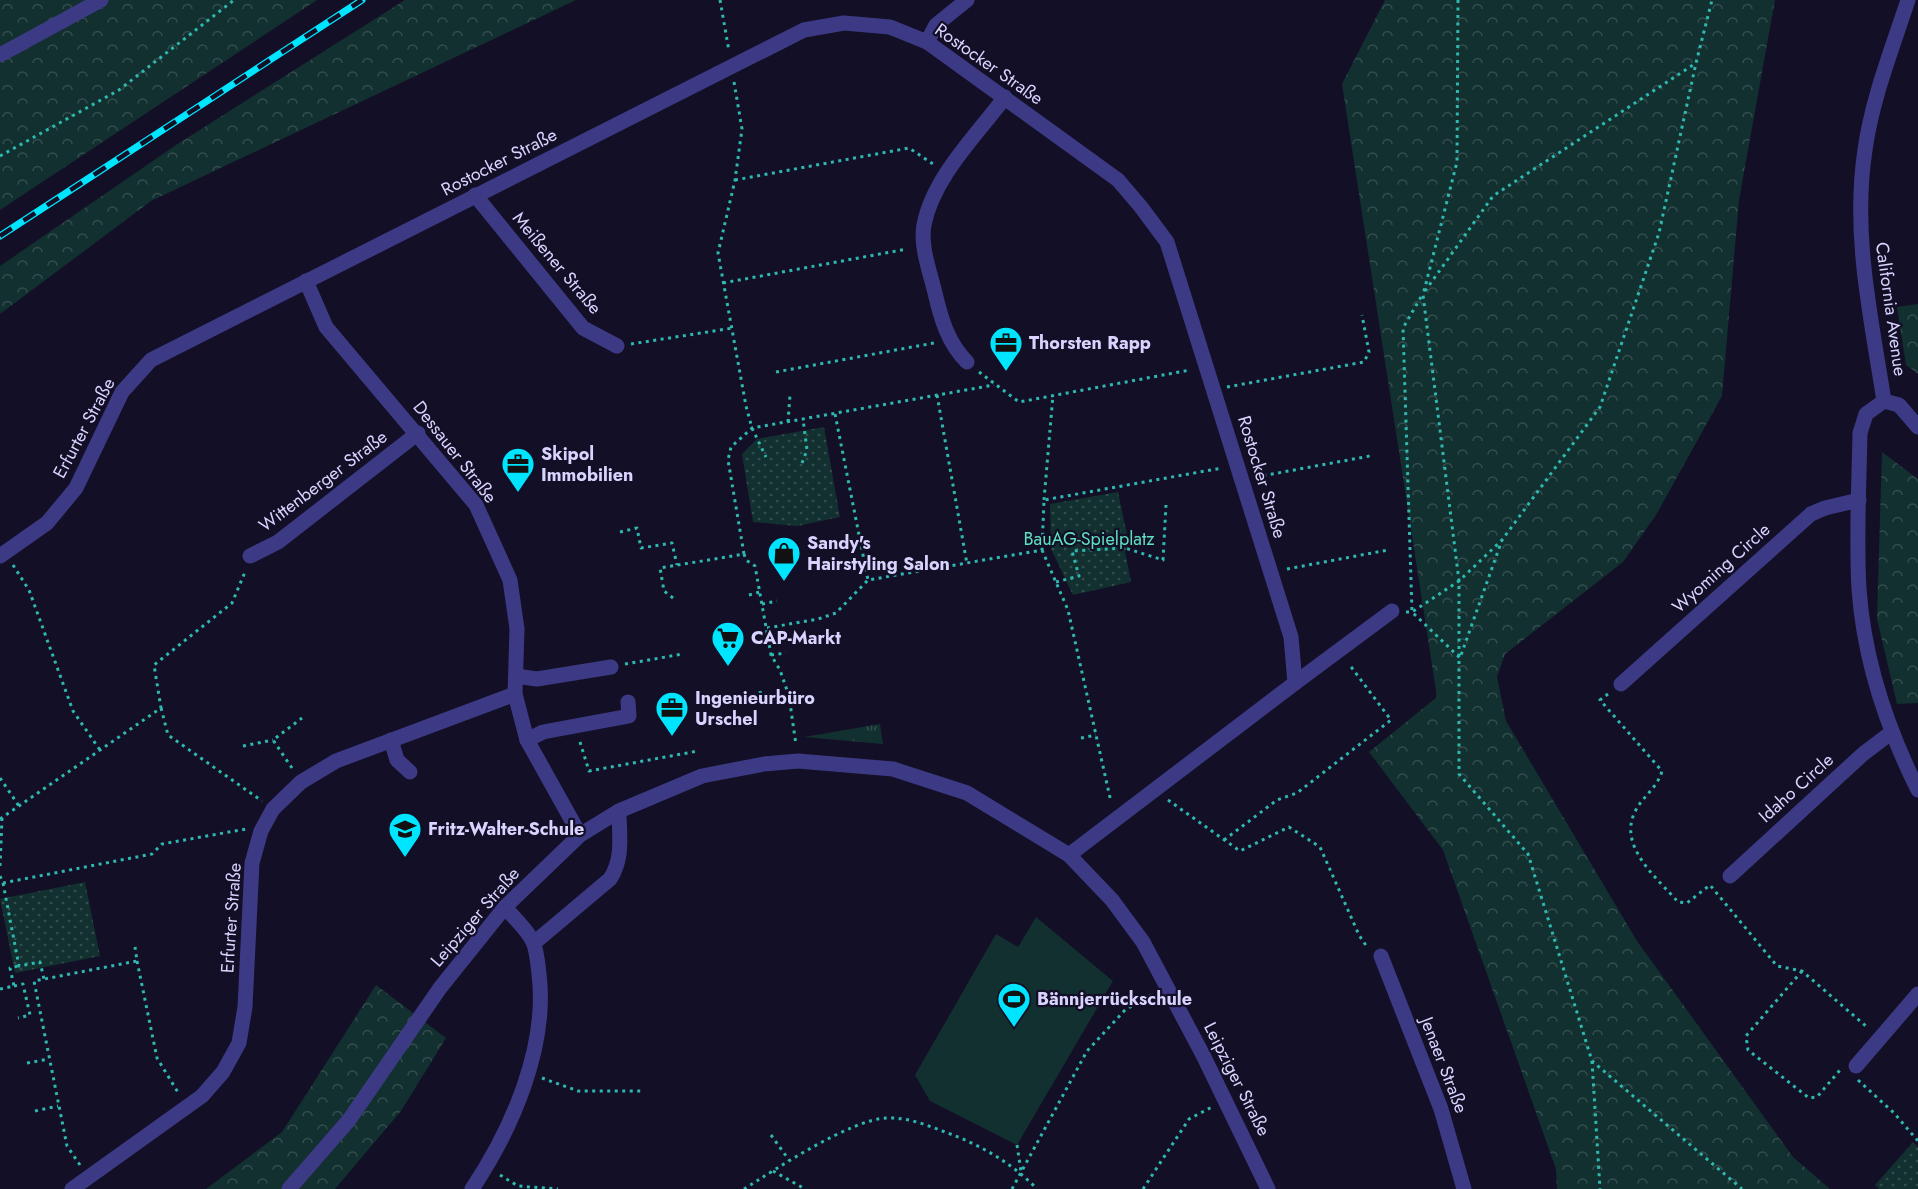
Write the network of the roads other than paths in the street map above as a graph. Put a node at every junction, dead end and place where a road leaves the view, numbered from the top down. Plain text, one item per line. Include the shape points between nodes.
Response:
1 (101, 0) edge
2 (967, 0) edge
3 (1908, 0) edge
4 (927, 42) junction
5 (0, 55) edge
6 (1005, 97) junction
7 (475, 195) junction
8 (306, 282) junction
9 (617, 346) road end
10 (967, 362) dead end
11 (1884, 401) junction
12 (1918, 427) edge
13 (418, 433) junction
14 (1859, 500) junction
15 (250, 556) road end
16 (6, 560) edge
17 (1392, 611) road end
18 (612, 667) road end
19 (516, 676) junction
20 (1295, 683) junction
21 (1621, 684) road end
22 (516, 694) junction
23 (628, 702) dead end
24 (1892, 732) junction
25 (391, 740) junction
26 (527, 740) junction
27 (410, 772) dead end
28 (1918, 790) edge
29 (619, 811) junction
30 (580, 835) junction
31 (1069, 855) junction
32 (1730, 876) dead end
33 (505, 907) junction
34 (534, 943) junction
35 (1381, 956) dead end
36 (1918, 994) edge
37 (1850, 1069) road end
38 (72, 1189) edge
39 (289, 1189) edge
40 (472, 1189) edge
41 (1268, 1189) edge
42 (1464, 1189) edge

1 - 5 street
2 - 4 street via 936,25
3 - 11 street, California Avenue via 1872,114 1861,180 1861,248
4 - 6 street, Rostocker Straße
4 - 7 street, Rostocker Straße via 890,27 844,23 804,30
6 - 10 street via 947,174 929,207 924,226 924,245 935,294 955,349
6 - 20 street, Rostocker Straße via 1118,180 1167,242 1291,637
7 - 8 street, Rostocker Straße
7 - 9 street, Meißener Straße via 583,328
8 - 13 street, Dessauer Straße via 326,327
8 - 16 street, Erfurter Straße via 151,360 122,392 76,488 47,523
11 - 12 street via 1899,405
11 - 14 street, California Avenue via 1866,414 1862,423
13 - 15 street, Wittenberger Straße via 278,542
13 - 19 street, Dessauer Straße via 476,505 510,580 517,629
14 - 21 street, Wyoming Circle via 1811,514
14 - 24 street, California Avenue via 1859,589 1864,633
17 - 20 street
18 - 19 street via 537,679
19 - 22 street, Dessauer Straße
20 - 31 street
22 - 25 street, Erfurter Straße
22 - 26 street, Dessauer Straße
23 - 26 street via 629,716 543,732
24 - 28 street, California Avenue
24 - 32 street, Idaho Circle
25 - 27 street via 397,760
25 - 38 street, Erfurter Straße via 336,761 301,782 273,809 261,831 252,863 245,1008 239,1043 223,1072 202,1096
26 - 30 street, Dessauer Straße
29 - 30 street, Leipziger Straße
29 - 31 street, Leipziger Straße via 702,776 764,764 798,761 893,769 967,793
29 - 34 street via 620,858 610,879
30 - 33 street, Leipziger Straße
31 - 41 street, Leipziger Straße via 1112,900 1143,942
33 - 34 street
33 - 39 street, Leipziger Straße via 440,988 349,1120
34 - 40 street via 542,998 539,1037 529,1074
35 - 42 street, Jenaer Straße via 1441,1109
36 - 37 street

